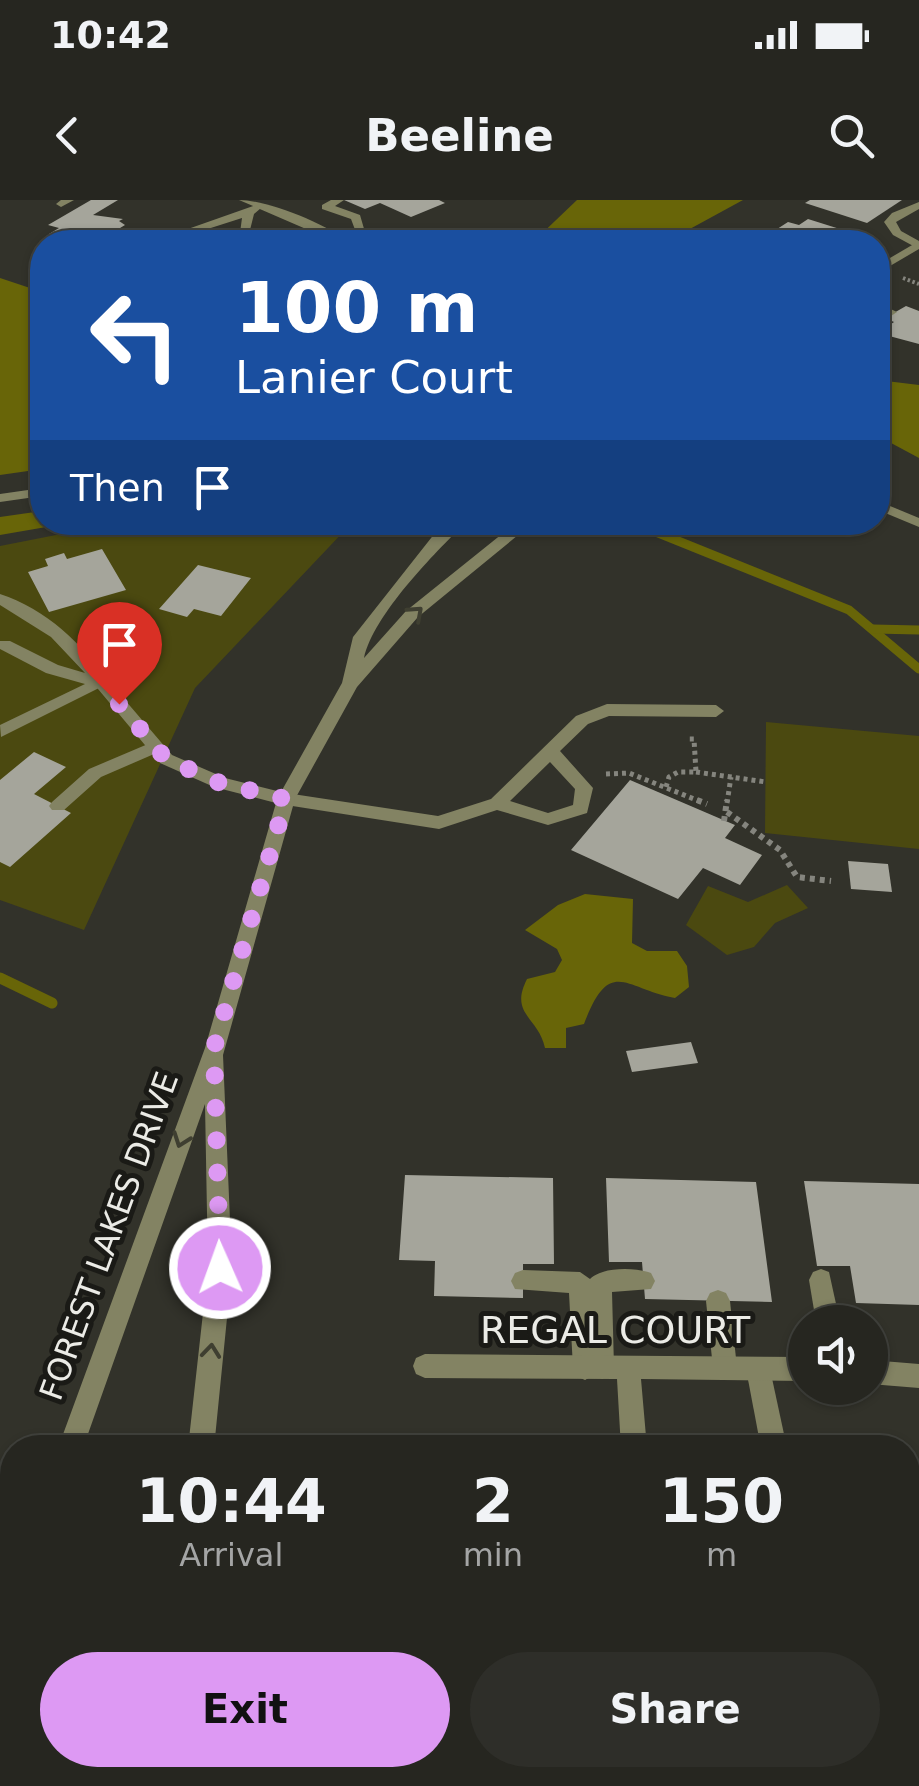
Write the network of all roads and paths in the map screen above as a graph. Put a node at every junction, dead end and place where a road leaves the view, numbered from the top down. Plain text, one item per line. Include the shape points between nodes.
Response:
1 (339, 200) edge
2 (919, 205) edge
3 (251, 206) edge
4 (188, 230) edge
5 (319, 230) edge
6 (361, 230) edge
7 (916, 248) edge
8 (890, 263) edge
9 (919, 281) edge
10 (912, 286) dead end
11 (30, 494) edge
12 (0, 498) edge
13 (890, 510) edge
14 (919, 523) edge
15 (441, 535) edge
16 (511, 535) edge
17 (0, 599) edge
18 (4, 645) dead end
19 (101, 683) junction
20 (350, 684) junction
21 (716, 711) dead end
22 (0, 731) edge
23 (675, 739) dead end
24 (155, 747) junction
25 (550, 750) junction
26 (696, 772) junction
27 (731, 777) junction
28 (766, 782) dead end
29 (666, 787) junction
30 (584, 788) junction
31 (286, 799) junction
32 (498, 803) junction
33 (707, 804) dead end
34 (58, 806) dead end
35 (727, 812) junction
36 (724, 821) dead end
37 (832, 881) dead end
38 (214, 1048) junction
39 (821, 1280) dead end
40 (523, 1281) dead end
41 (643, 1282) dead end
42 (718, 1301) dead end
43 (825, 1305) edge
44 (425, 1366) dead end
45 (605, 1368) junction
46 (724, 1368) junction
47 (758, 1369) junction
48 (788, 1369) edge
49 (888, 1373) edge
50 (919, 1376) edge
51 (75, 1435) edge
52 (202, 1435) edge
53 (629, 1435) edge
54 (771, 1435) edge

1 - 6 street via 326,206 356,217
2 - 7 street via 890,222
3 - 4 street
3 - 5 street
7 - 8 street
9 - 10 path
11 - 12 street
13 - 14 street
15 - 20 street, FOREST LAKES DRIVE via 360,637
20 -> 16 street, FOREST LAKES DRIVE via 412,614
17 - 19 street via 76,647
18 - 19 street
19 - 22 street
19 - 24 street
20 - 31 street, FOREST LAKES DRIVE
21 - 25 street via 607,710 582,720
23 - 26 path via 694,740
24 - 31 street via 166,759 220,783
24 - 34 street via 96,773
25 - 30 street
25 - 32 street
26 - 27 path
26 - 29 path via 678,772
27 - 28 path
27 - 35 path
29 - 30 path via 618,772
29 - 33 path
30 - 32 street via 581,809 548,819
31 - 32 street via 438,823
31 - 38 street, FOREST LAKES DRIVE
35 - 36 path
35 - 37 path via 780,850 797,877
38 -> 51 street, FOREST LAKES DRIVE
52 -> 38 street, FOREST LAKES DRIVE via 220,1268
39 - 43 street
40 - 45 street via 580,1283
41 - 45 street via 600,1282
42 - 46 street
44 - 45 street, REGAL COURT
45 - 46 street, REGAL COURT
45 - 53 street
46 - 47 street, REGAL COURT
47 - 48 street, REGAL COURT
47 - 54 street
49 - 50 street

